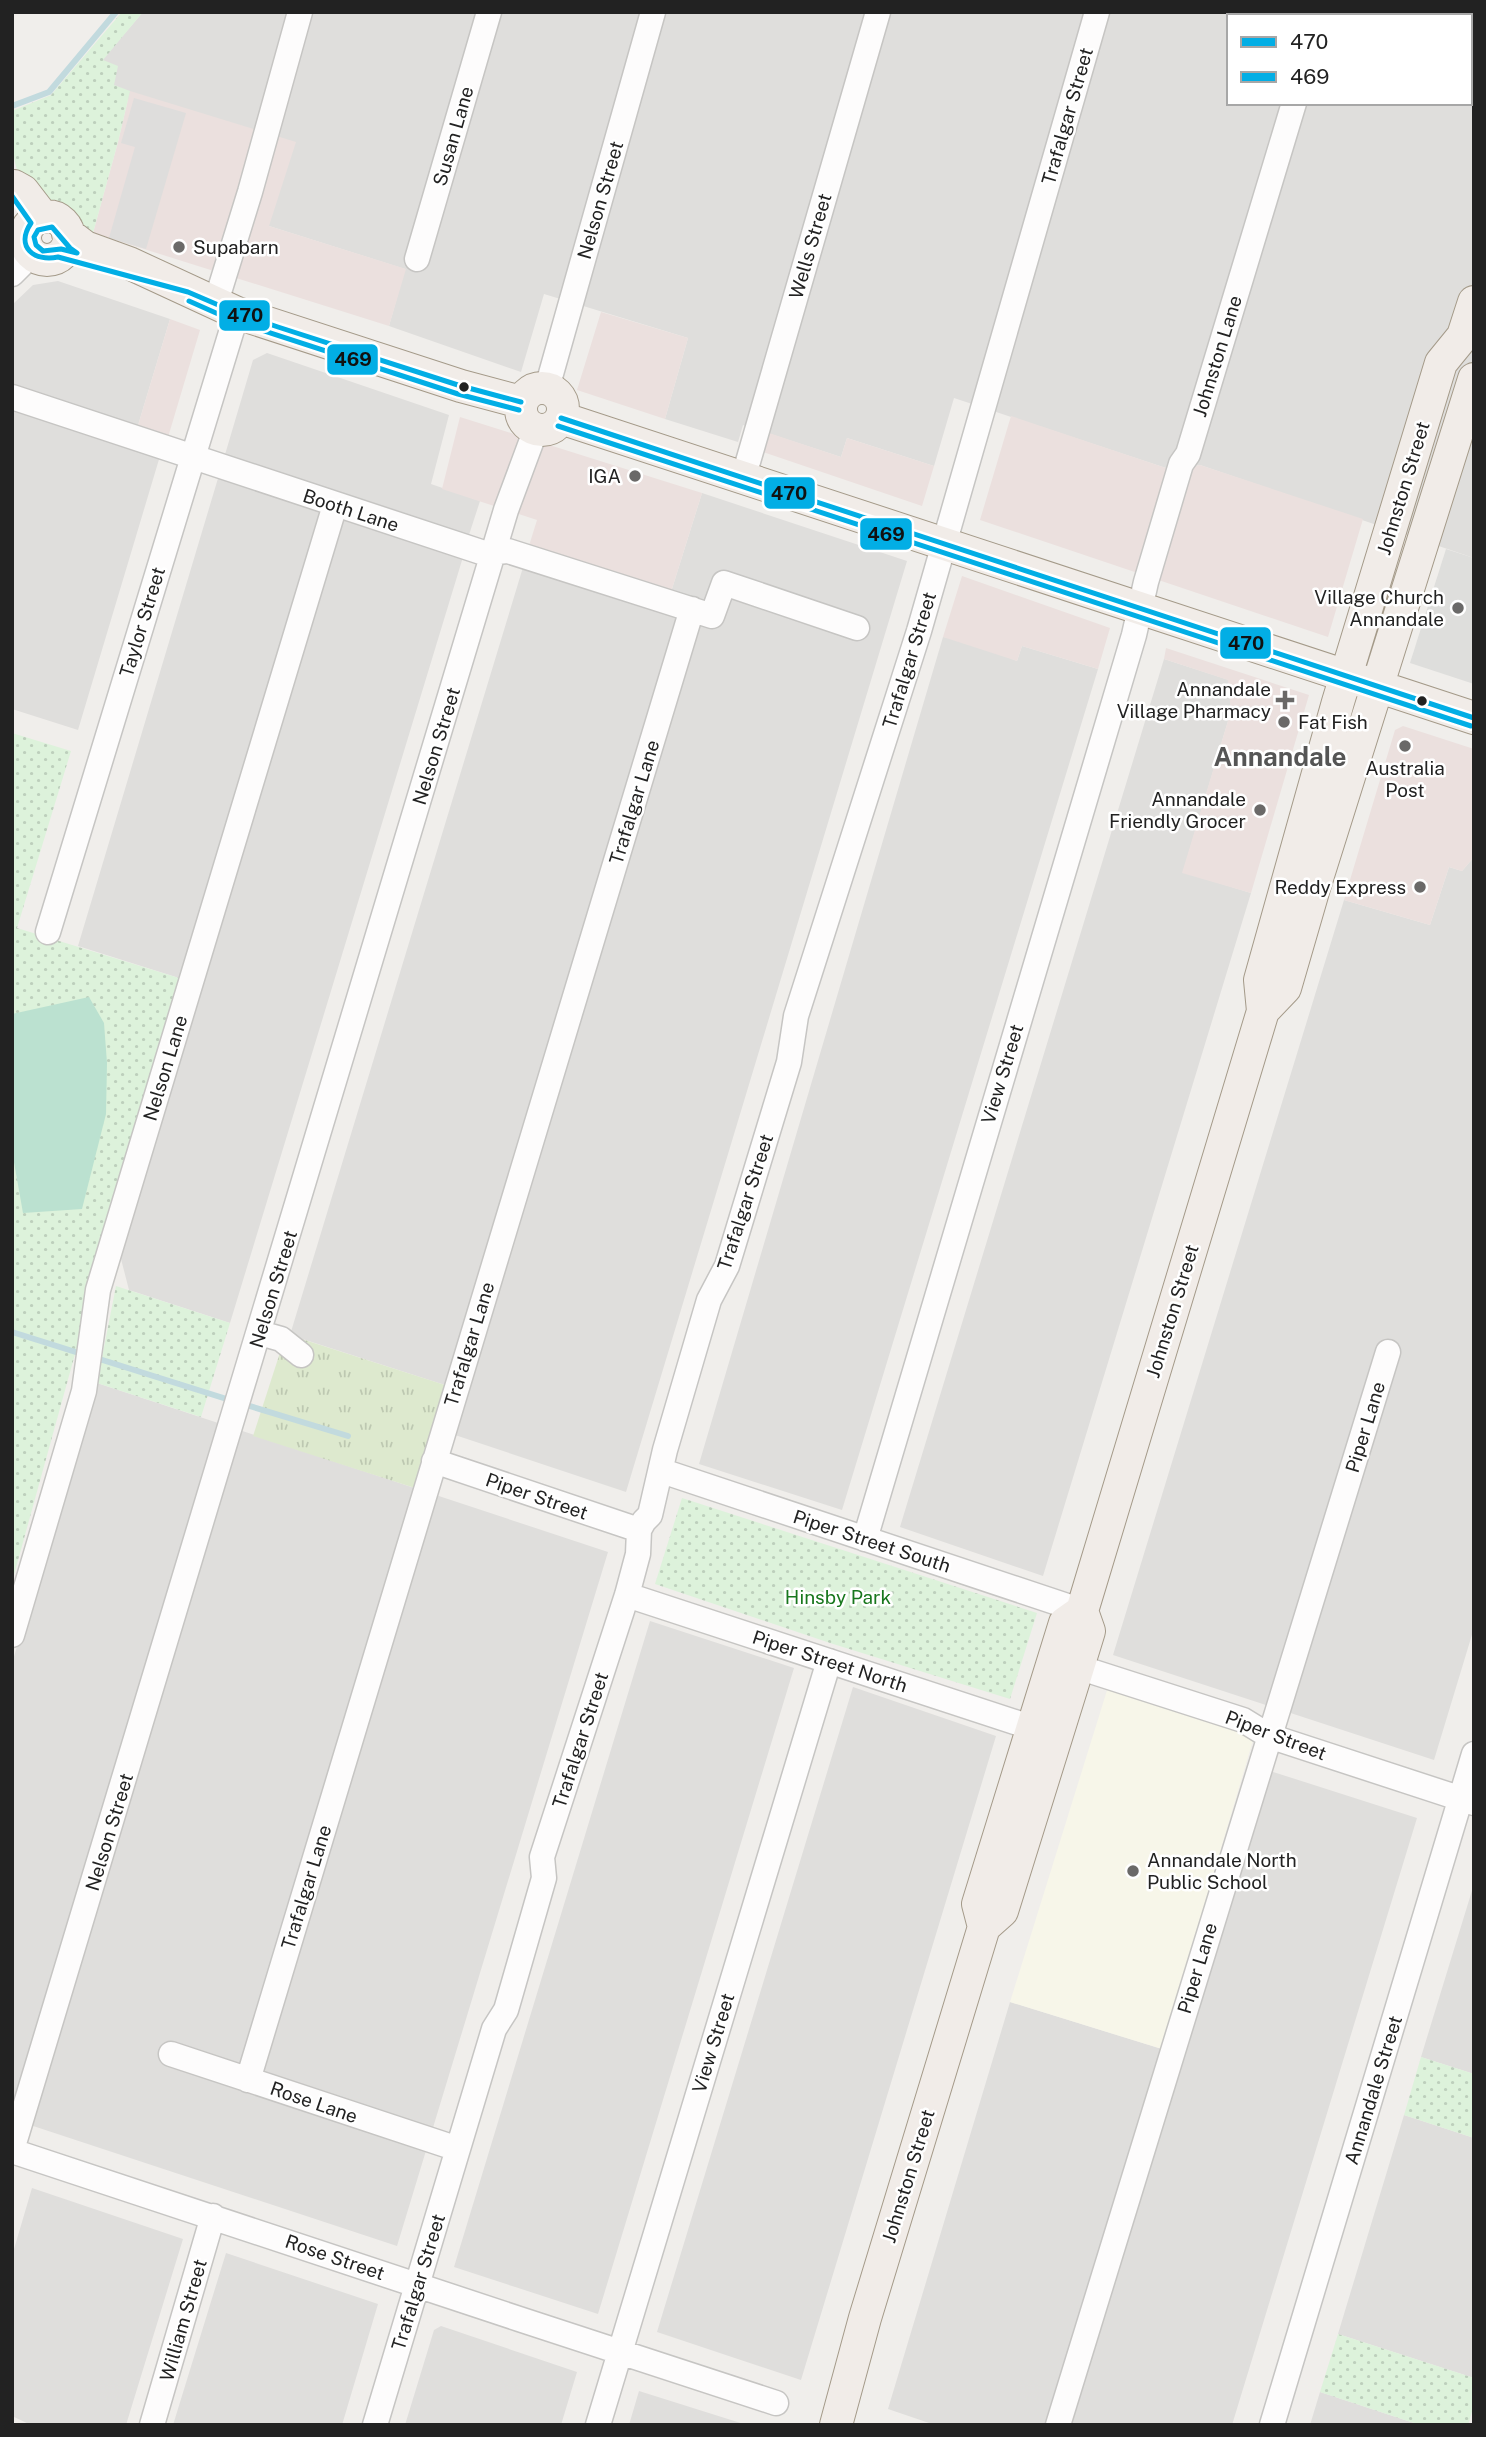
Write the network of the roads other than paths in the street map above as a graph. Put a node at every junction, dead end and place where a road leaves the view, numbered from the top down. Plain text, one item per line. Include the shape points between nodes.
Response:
1 (300, 12) edge
2 (489, 12) edge
3 (653, 12) edge
4 (878, 12) edge
5 (1097, 12) edge
6 (1293, 105) edge
7 (13, 190) edge
8 (41, 243) edge
9 (417, 260) dead end
10 (214, 302) junction
11 (1474, 302) edge
12 (1468, 350) edge
13 (1474, 379) edge
14 (534, 395) junction
15 (12, 397) edge
16 (549, 423) junction
17 (192, 458) junction
18 (743, 479) junction
19 (335, 505) junction
20 (943, 544) junction
21 (494, 552) junction
22 (692, 609) junction
23 (1139, 609) junction
24 (857, 628) dead end
25 (1346, 677) junction
26 (1377, 687) junction
27 (1474, 718) edge
28 (48, 932) dead end
29 (1263, 1012) junction
30 (260, 1333) junction
31 (1388, 1352) dead end
32 (301, 1355) dead end
33 (434, 1461) junction
34 (662, 1471) junction
35 (639, 1530) junction
36 (865, 1539) junction
37 (627, 1595) junction
38 (1082, 1611) junction
39 (12, 1635) edge
40 (829, 1661) junction
41 (1078, 1667) junction
42 (1033, 1728) junction
43 (1269, 1736) junction
44 (1474, 1754) edge
45 (1467, 1801) edge
46 (984, 1927) junction
47 (171, 2054) dead end
48 (248, 2080) junction
49 (458, 2149) junction
50 (12, 2150) edge
51 (213, 2216) junction
52 (417, 2286) junction
53 (619, 2351) junction
54 (776, 2403) dead end
55 (152, 2425) edge
56 (375, 2425) edge
57 (597, 2425) edge
58 (836, 2425) edge
59 (1058, 2425) edge
60 (1272, 2425) edge

1 - 10 street, Taylor Street
2 - 9 street, Susan Lane
3 - 14 street, Nelson Street
4 - 18 street, Wells Street
5 - 20 street, Trafalgar Street
6 - 23 street, Johnston Lane
7 - 8 main road via 23,191
8 - 10 main road
10 - 14 main road via 461,386
10 - 17 street, Taylor Street
11 - 12 main road, Johnston Street
12 - 25 main road, Johnston Street via 1441,363
13 - 26 main road, Johnston Street
14 - 16 main road via 522,418 530,427
15 - 17 street, Booth Lane
16 - 18 main road
16 - 21 street, Nelson Street via 506,510
17 - 19 street, Booth Lane
17 - 28 street, Taylor Street
18 - 20 main road
19 - 21 street, Booth Lane via 484,554
19 - 39 street, Nelson Lane via 98,1290 84,1391
20 - 23 main road
20 - 34 street, Trafalgar Street via 796,1016 789,1062 727,1266 709,1300
21 - 22 street, Booth Lane via 508,551
21 - 30 street, Nelson Street
22 - 24 street via 712,616 724,583
22 - 33 street, Trafalgar Lane
23 - 25 main road
23 - 36 street, View Street
25 - 26 main road
25 - 29 main road, Johnston Street via 1260,980
26 - 27 main road
26 - 29 main road, Johnston Street via 1285,988
29 - 38 main road, Johnston Street
30 - 32 street via 281,1339
30 - 50 street, Nelson Street
31 - 43 street, Piper Lane
33 - 35 street, Piper Street
33 - 48 street, Trafalgar Lane
34 - 35 street, Trafalgar Street via 650,1515
34 - 36 street, Piper Street South
35 - 37 street, Trafalgar Street via 638,1555
36 - 38 street, Piper Street South
37 - 40 street, Piper Street North
37 - 49 street, Trafalgar Street via 542,1857 544,1878 506,2010 494,2029
38 - 41 main road, Johnston Street via 1088,1631
38 - 42 main road, Johnston Street via 1065,1623
40 - 42 street, Piper Street North
40 - 53 street, View Street
41 - 43 street, Piper Street via 1243,1720
41 - 46 main road, Johnston Street via 1002,1911
42 - 46 main road, Johnston Street via 978,1903
43 - 45 street, Piper Street
43 - 59 street, Piper Lane
44 - 45 street, Annandale Street
45 - 60 street, Annandale Street
46 - 58 main road, Johnston Street
47 - 48 street, Rose Lane
48 - 49 street, Rose Lane
49 - 52 street, Trafalgar Street
50 - 51 street, Rose Street
51 - 52 street, Rose Street
51 - 55 street, William Street
52 - 53 street, Rose Street
52 - 56 street, Trafalgar Street
53 - 54 street, Rose Street
53 - 57 street, View Street

